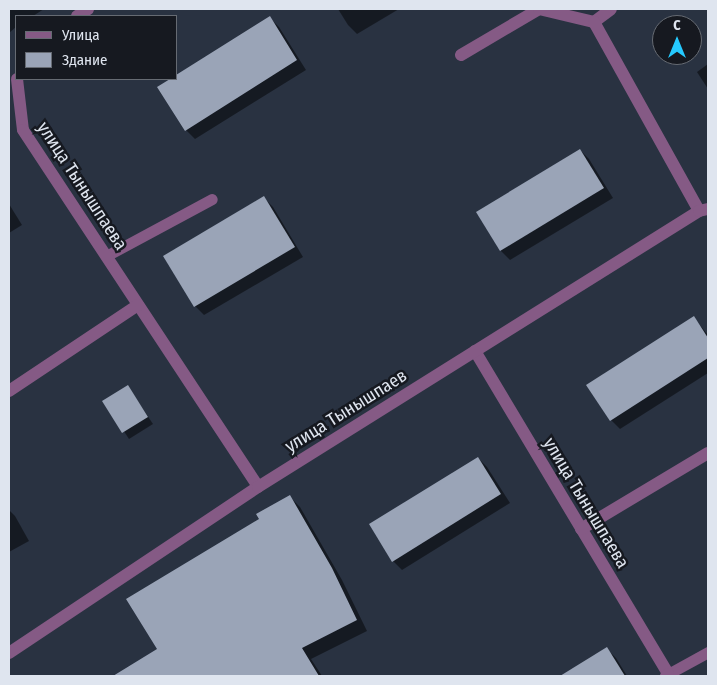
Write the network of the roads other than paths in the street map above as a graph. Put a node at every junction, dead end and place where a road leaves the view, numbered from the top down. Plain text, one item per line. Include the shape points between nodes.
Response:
1 (611, 9) edge
2 (594, 22) junction
3 (461, 55) dead end
4 (17, 80) edge
5 (212, 199) dead end
6 (706, 210) edge
7 (106, 256) junction
8 (138, 305) junction
9 (475, 351) junction
10 (9, 391) edge
11 (708, 453) edge
12 (258, 487) junction
13 (581, 529) junction
14 (708, 652) edge
15 (9, 653) edge
16 (667, 675) edge

1 - 2 street
2 - 3 street via 539,9
2 - 6 street
4 - 7 street, улица Тынышпаева via 23,130
5 - 7 lane
6 - 9 street, улица Тынышпаев
7 - 8 street, улица Тынышпаева
8 - 10 street
8 - 12 street, улица Тынышпаева
9 - 12 street, улица Тынышпаев
9 - 13 street, улица Тынышпаева
11 - 13 street
12 - 15 street, улица Тынышпаев
13 - 16 street, улица Тынышпаева
14 - 16 lane

